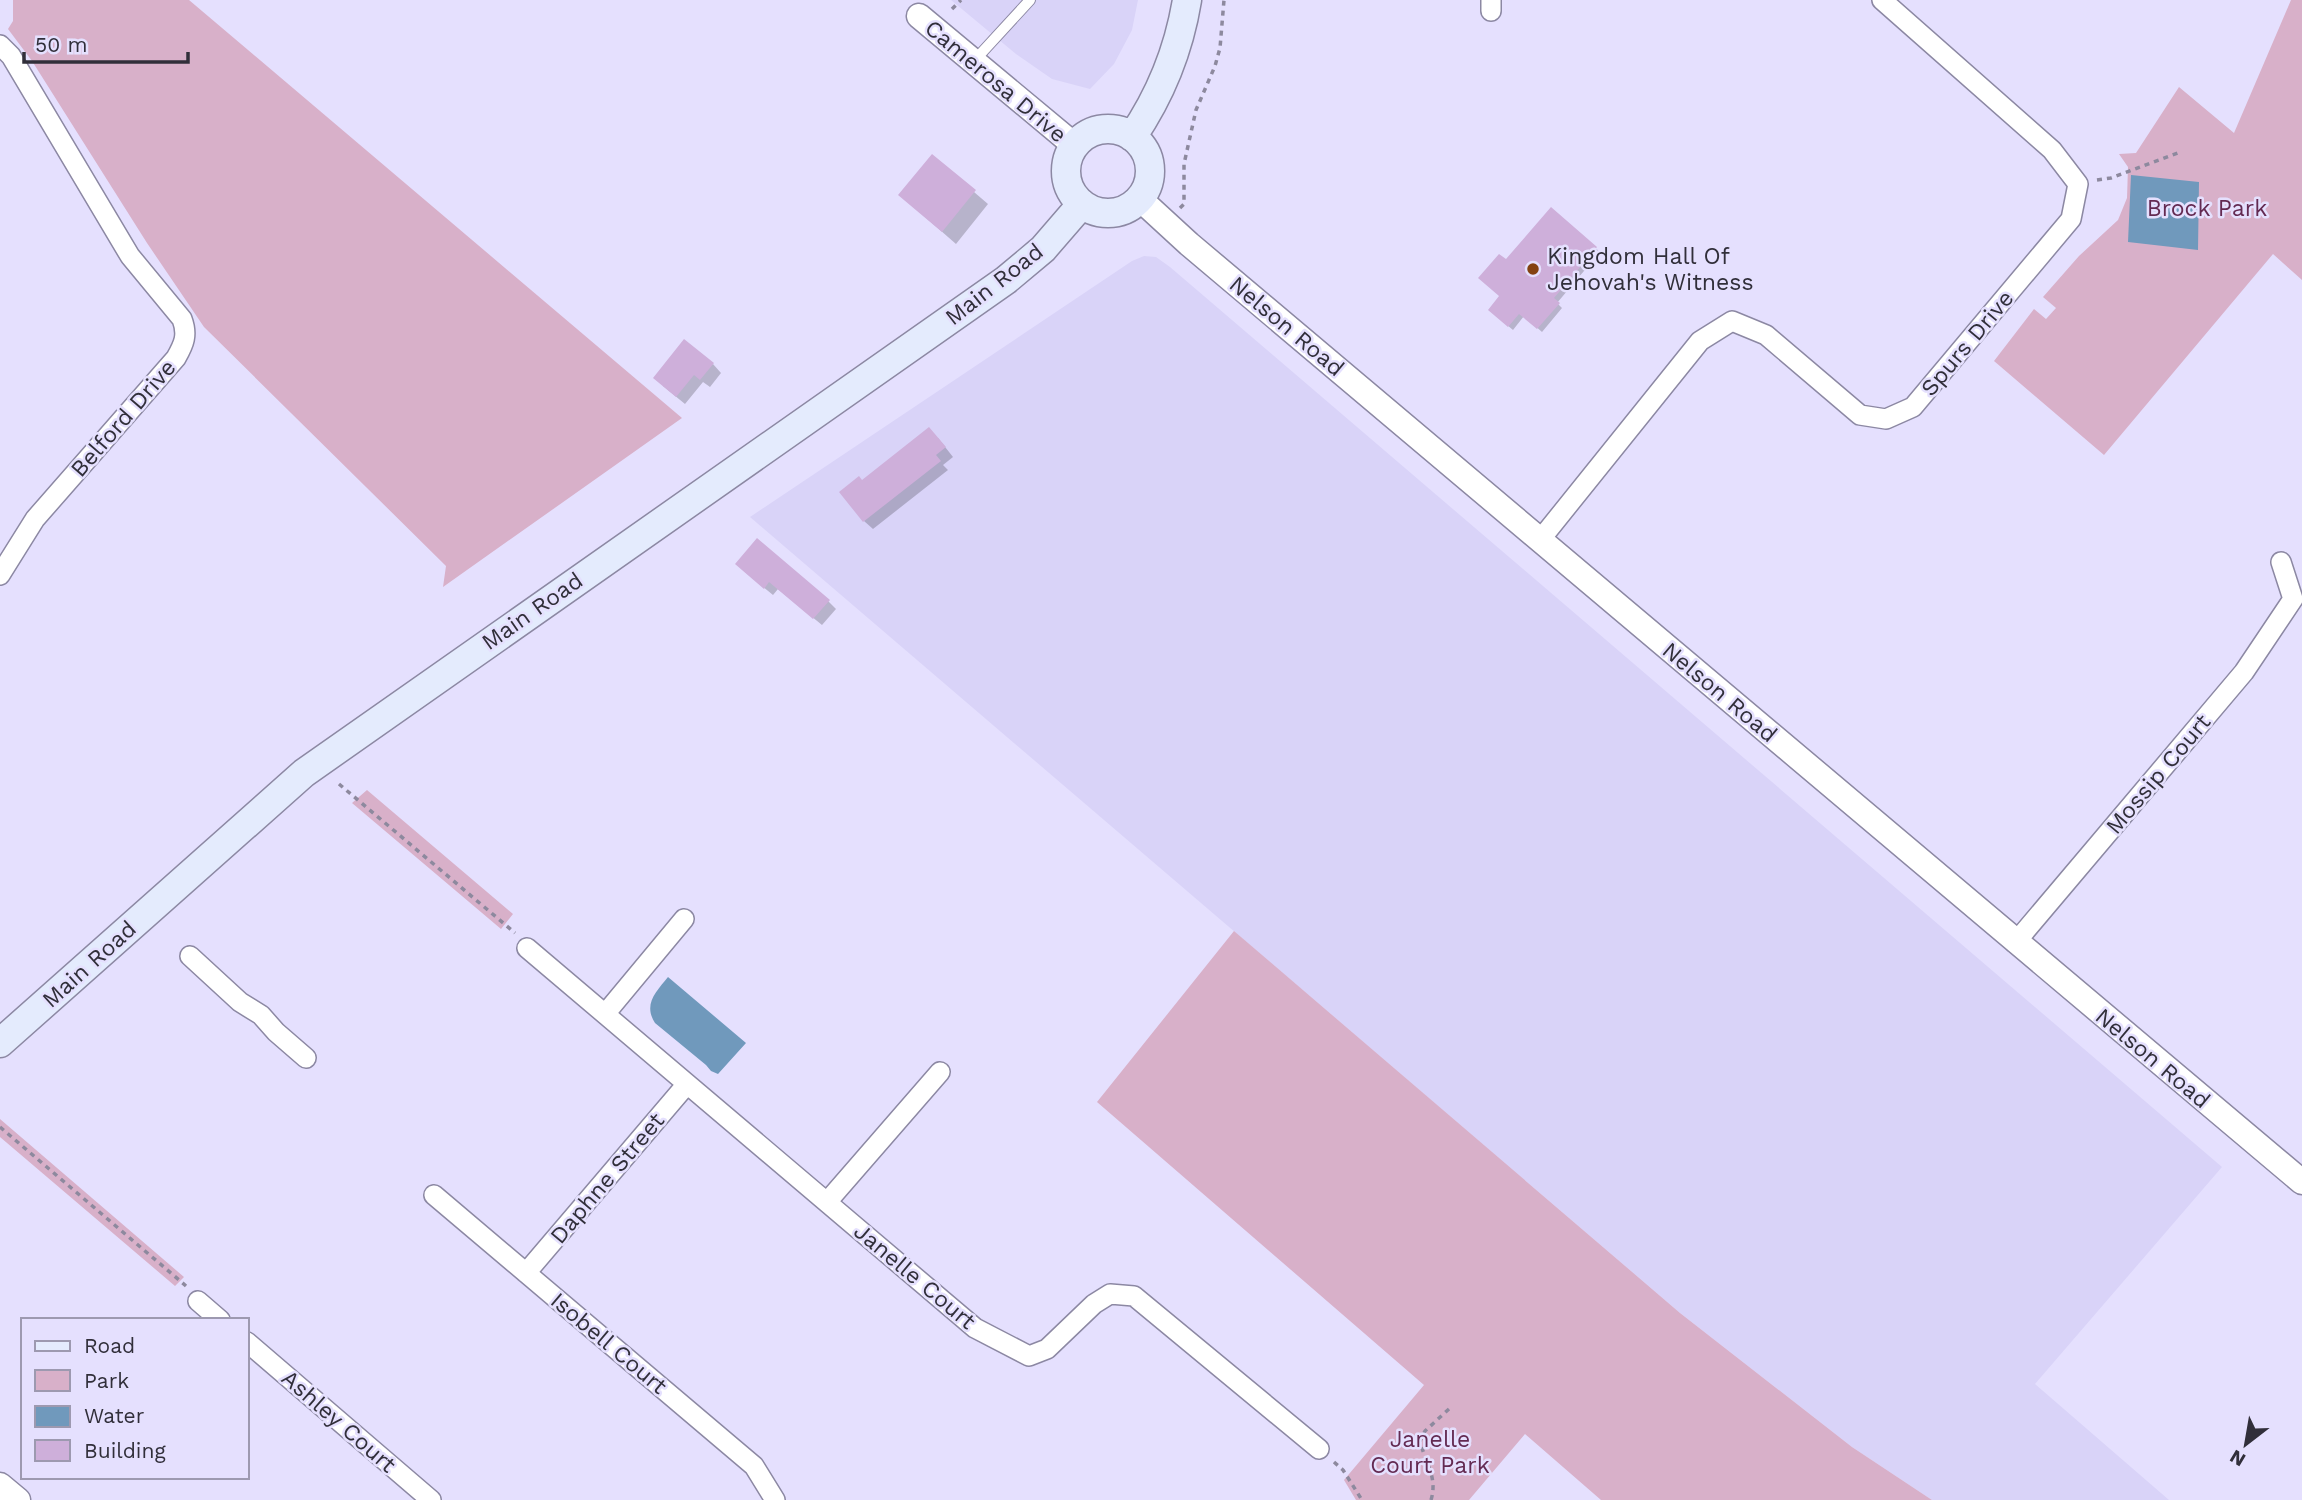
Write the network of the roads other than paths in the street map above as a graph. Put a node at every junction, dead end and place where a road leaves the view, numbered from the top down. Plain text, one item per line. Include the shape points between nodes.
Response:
1 (1030, 0) edge
2 (1187, 0) edge
3 (1882, 0) edge
4 (919, 16) dead end
5 (0, 45) edge
6 (974, 62) junction
7 (1132, 137) junction
8 (1074, 145) junction
9 (1140, 199) junction
10 (1081, 205) junction
11 (1540, 540) junction
12 (2281, 562) dead end
13 (0, 575) edge
14 (2298, 598) edge
15 (684, 919) dead end
16 (2015, 943) junction
17 (527, 948) road end
18 (190, 956) dead end
19 (605, 1014) junction
20 (0, 1043) edge
21 (306, 1058) dead end
22 (940, 1072) dead end
23 (687, 1084) junction
24 (2302, 1182) edge
25 (434, 1195) dead end
26 (827, 1202) junction
27 (526, 1273) junction
28 (198, 1301) road end
29 (218, 1318) edge
30 (248, 1343) edge
31 (1318, 1449) road end
32 (0, 1485) edge
33 (18, 1500) edge
34 (431, 1500) edge
35 (775, 1500) edge

1 - 6 lane
2 - 7 main road via 1168,71
3 - 11 street, Spurs Drive via 2052,150 2078,184 2071,219 1913,407 1886,419 1860,415 1766,335 1732,321 1700,341
4 - 6 street, Camerosa Drive
5 - 13 street, Belford Drive via 11,56 130,256 186,330 176,358 35,519
6 - 8 street, Camerosa Drive
7 - 8 main road via 1121,131 1095,130
7 - 9 main road via 1149,159 1147,187
8 - 10 main road via 1065,170 1072,195
9 - 10 main road via 1118,213 1105,214
9 - 11 street, Nelson Road
10 - 20 main road, Main Road via 1043,249 999,285 304,772
11 - 16 street, Nelson Road
12 - 14 street, Mossip Court
14 - 16 street, Mossip Court via 2244,672
15 - 19 street
16 - 24 street, Nelson Road
17 - 19 street, Janelle Court
18 - 21 street
19 - 23 street, Janelle Court
22 - 26 street
23 - 26 street, Janelle Court
23 - 27 street, Daphne Street
25 - 27 street, Isobell Court
26 - 31 street, Janelle Court via 975,1328 1028,1356 1047,1349 1110,1294 1134,1296
27 - 35 street, Isobell Court via 754,1466
28 - 29 street
30 - 34 street, Ashley Court
32 - 33 street

